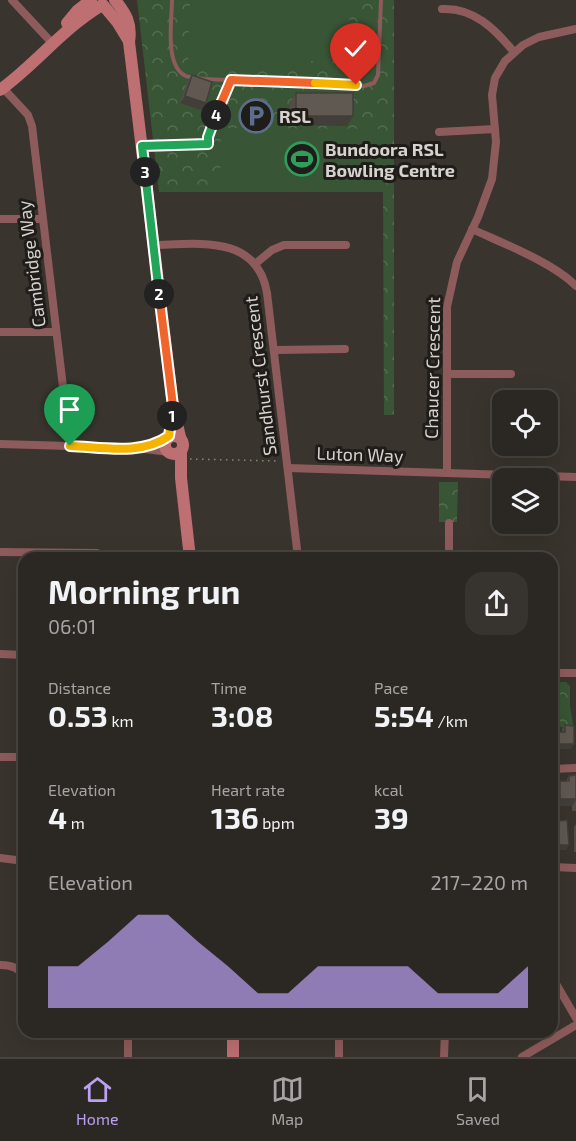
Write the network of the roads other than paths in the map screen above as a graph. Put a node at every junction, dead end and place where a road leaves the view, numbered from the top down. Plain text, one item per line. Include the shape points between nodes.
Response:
1 (12, 0) edge
2 (172, 0) edge
3 (381, 0) edge
4 (103, 2) edge
5 (442, 9) dead end
6 (574, 30) edge
7 (57, 38) junction
8 (514, 52) junction
9 (231, 80) junction
10 (2, 89) edge
11 (495, 129) junction
12 (439, 132) dead end
13 (142, 146) junction
14 (0, 219) edge
15 (42, 219) junction
16 (472, 229) junction
17 (154, 245) junction
18 (346, 245) dead end
19 (255, 264) junction
20 (575, 284) edge
21 (0, 332) edge
22 (56, 332) junction
23 (274, 350) junction
24 (345, 350) dead end
25 (447, 374) junction
26 (511, 374) dead end
27 (172, 437) junction
28 (0, 444) edge
29 (70, 446) junction
30 (137, 448) junction
31 (175, 454) junction
32 (288, 468) junction
33 (447, 473) junction
34 (576, 477) edge
35 (449, 523) dead end
36 (0, 552) edge
37 (18, 552) edge
38 (189, 552) edge
39 (297, 552) edge
40 (449, 552) edge
41 (0, 654) edge
42 (18, 655) edge
43 (558, 673) edge
44 (576, 674) edge
45 (0, 757) edge
46 (18, 757) edge
47 (576, 768) edge
48 (558, 769) edge
49 (0, 858) edge
50 (18, 860) edge
51 (558, 867) edge
52 (576, 867) edge
53 (0, 965) edge
54 (18, 969) edge
55 (558, 987) edge
56 (576, 1018) edge
57 (576, 1025) edge
58 (558, 1036) edge
59 (128, 1038) edge
60 (233, 1038) edge
61 (339, 1038) edge
62 (445, 1038) edge
63 (554, 1038) edge
64 (128, 1057) edge
65 (233, 1057) edge
66 (339, 1057) edge
67 (444, 1057) edge
68 (522, 1057) edge

1 - 7 street
2 - 9 lane via 171,50 176,68 187,76
3 - 9 lane via 380,67 374,83 364,86
4 - 7 street
4 - 13 street via 129,42
5 - 8 street via 460,9 483,21
6 - 8 street, Chaucer Crescent via 539,37
7 - 10 street
8 - 11 street, Chaucer Crescent via 495,78
9 - 13 lane via 208,144
10 - 15 street, Cambridge Way via 30,120
11 - 12 street
11 - 16 street, Chaucer Crescent via 492,179
13 - 17 street
14 - 15 street
15 - 22 street, Cambridge Way
16 - 20 street via 546,265
16 - 25 street, Chaucer Crescent via 449,292
17 - 19 street via 223,246 239,251
17 - 27 street via 173,406
18 - 19 street via 284,245
19 - 23 street, Sandhurst Crescent via 266,285
21 - 22 street
22 - 29 street, Cambridge Way
23 - 24 street
23 - 32 street, Sandhurst Crescent
25 - 26 street
25 - 33 street, Chaucer Crescent
27 - 30 street
27 - 31 street via 165,447
28 - 29 street
29 - 30 street
30 - 31 street
31 - 38 street
32 - 33 street, Luton Way
32 - 39 street, Sandhurst Crescent
33 - 34 street, Luton Way
35 - 40 street
36 - 37 street
41 - 42 street
43 - 44 street
45 - 46 street
47 - 48 street
49 - 50 street
51 - 52 street
53 - 54 street
55 - 56 street
57 - 58 street
59 - 64 street
60 - 65 street
61 - 66 street
62 - 67 street
63 - 68 street

